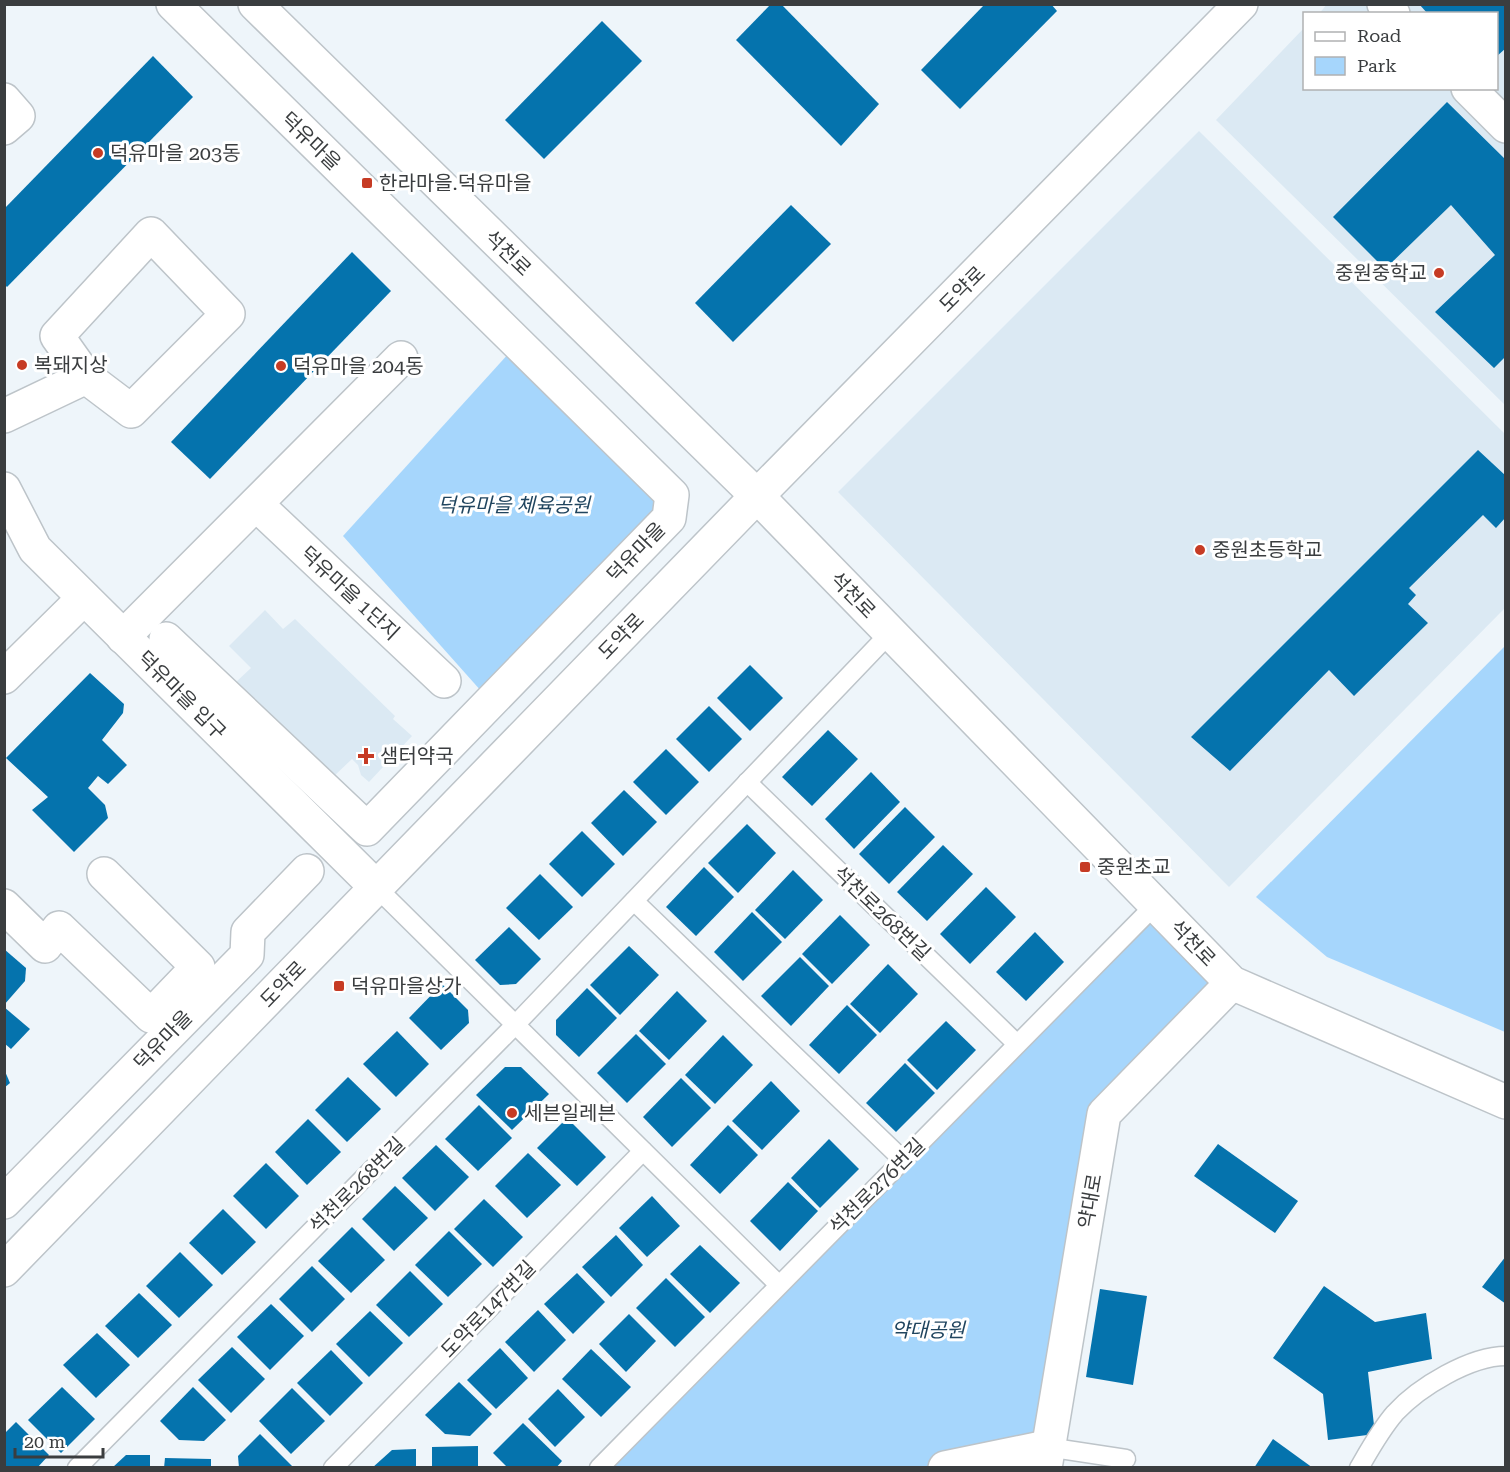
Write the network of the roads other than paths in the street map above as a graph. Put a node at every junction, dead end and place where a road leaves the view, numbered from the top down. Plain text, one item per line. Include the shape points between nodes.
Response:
1 (173, 4) edge
2 (255, 4) edge
3 (1241, 4) edge
4 (1470, 90) edge
5 (4, 100) edge
6 (1506, 126) edge
7 (4, 128) edge
8 (401, 358) dead end
9 (86, 377) junction
10 (4, 416) edge
11 (4, 489) edge
12 (757, 496) junction
13 (256, 504) junction
14 (84, 598) junction
15 (890, 633) junction
16 (123, 637) junction
17 (166, 639) dead end
18 (4, 677) edge
19 (444, 681) dead end
20 (747, 782) junction
21 (307, 871) dead end
22 (104, 874) dead end
23 (377, 888) junction
24 (634, 901) junction
25 (1155, 905) junction
26 (4, 906) edge
27 (1232, 983) junction
28 (515, 1025) junction
29 (1017, 1044) junction
30 (1506, 1102) edge
31 (643, 1151) junction
32 (903, 1160) junction
33 (4, 1202) edge
34 (4, 1270) edge
35 (779, 1285) junction
36 (1506, 1356) edge
37 (1046, 1457) edge
38 (1126, 1459) dead end
39 (77, 1467) edge
40 (333, 1467) edge
41 (599, 1467) edge
42 (945, 1467) edge
43 (1359, 1467) edge

1 - 17 street, 덕유마을 via 672,495 669,518 367,829
2 - 12 street, 석천로
3 - 12 street, 도약로
4 - 6 street
5 - 7 street via 18,116
8 - 13 street
9 - 9 street via 132,411 228,314 151,234 57,336
9 - 10 street
11 - 14 street, 덕유마을 입구 via 35,549
12 - 15 street, 석천로
12 - 23 street, 도약로
13 - 16 street
13 - 19 street, 덕유마을 1단지
14 - 16 street, 덕유마을 입구
14 - 18 street
15 - 20 lane, 석천로268번길
15 - 25 street, 석천로
16 - 23 street, 덕유마을 입구
20 - 24 lane, 석천로268번길
20 - 29 lane, 석천로268번길
21 - 33 street, 덕유마을 via 248,932 247,955
22 - 26 street via 198,967 150,1016 59,928 45,946
23 - 28 lane
23 - 34 street, 도약로
24 - 28 lane, 석천로268번길
24 - 32 lane
25 - 27 street, 석천로
25 - 29 lane, 석천로276번길
27 - 30 street, 석천로
27 - 37 street, 약대로 via 1104,1114
28 - 31 lane
28 - 39 lane, 석천로268번길
29 - 32 lane, 석천로276번길
31 - 35 lane
31 - 40 lane, 도약로147번길
32 - 35 lane, 석천로276번길
35 - 41 lane, 석천로276번길
36 - 43 lane via 1465,1365 1428,1385 1395,1413
37 - 38 lane
37 - 42 street

